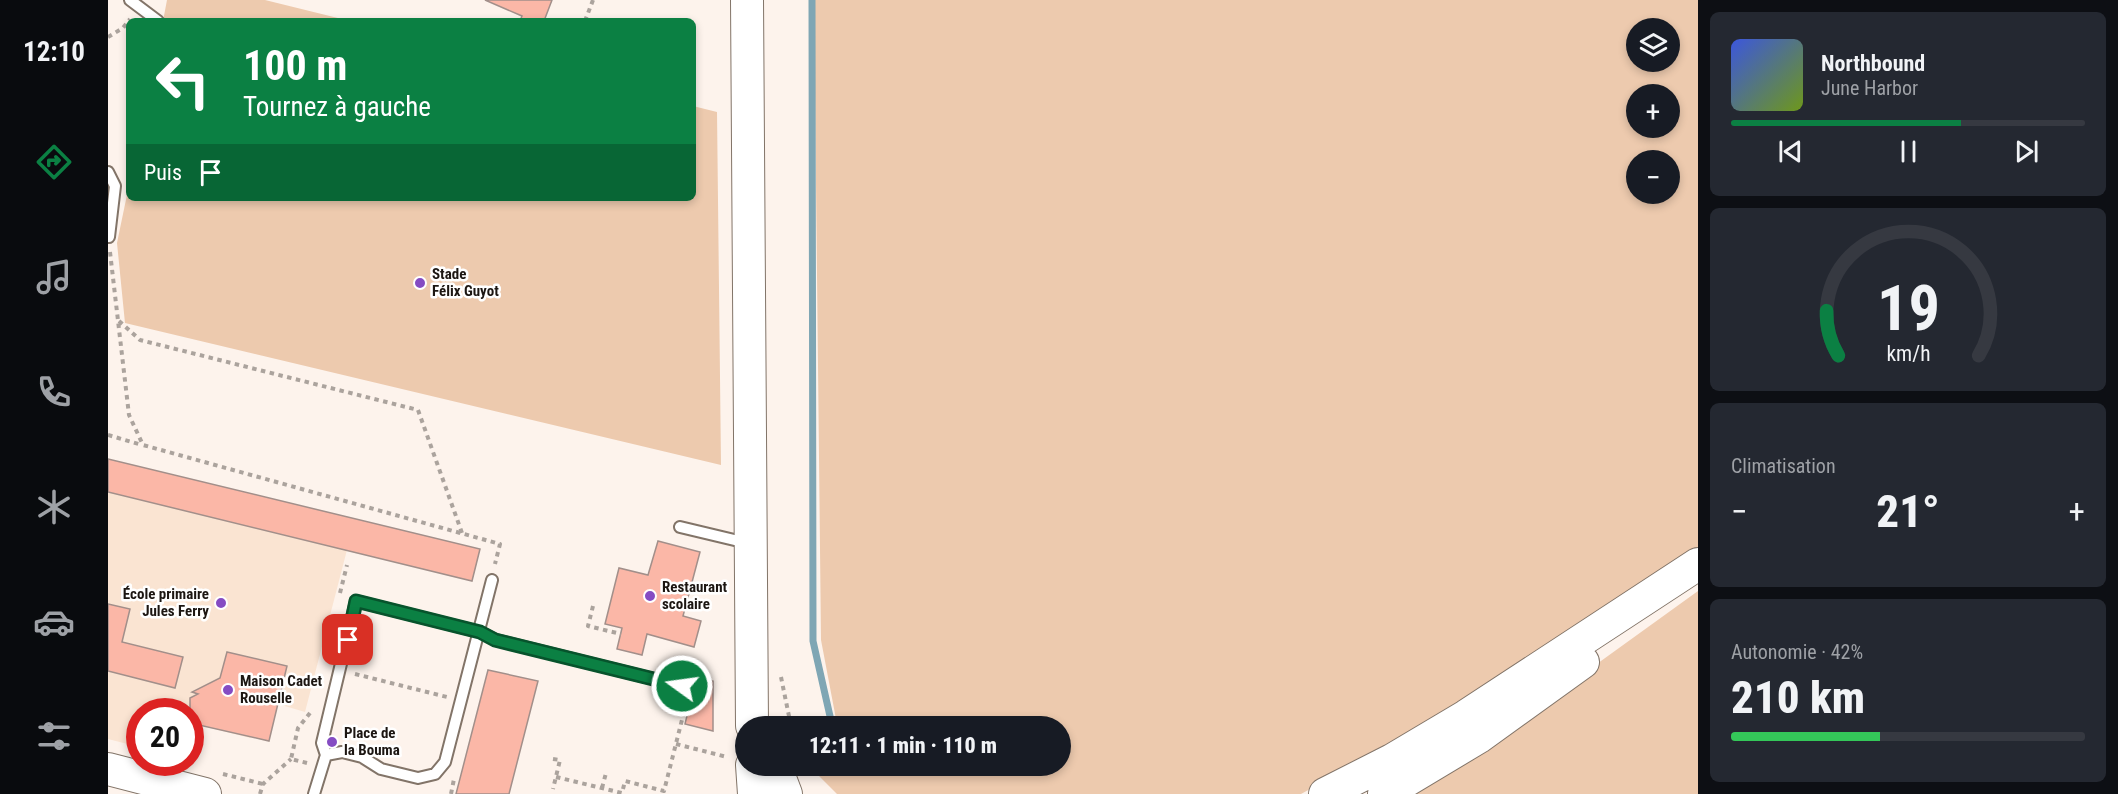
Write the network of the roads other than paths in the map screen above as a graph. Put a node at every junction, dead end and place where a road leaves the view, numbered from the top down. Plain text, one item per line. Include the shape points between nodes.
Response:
1 (747, 0) edge
2 (135, 3) edge
3 (154, 18) edge
4 (108, 172) edge
5 (108, 237) edge
6 (680, 527) dead end
7 (752, 544) junction
8 (1698, 564) edge
9 (1698, 575) edge
10 (492, 580) road end
11 (480, 632) junction
12 (690, 688) road end
13 (754, 716) edge
14 (326, 755) junction
15 (1392, 760) junction
16 (108, 769) edge
17 (748, 776) edge
18 (779, 776) edge
19 (205, 794) edge
20 (314, 794) edge
21 (754, 794) edge
22 (786, 794) edge
23 (1325, 794) edge
24 (1345, 794) edge
25 (1384, 794) edge

1 - 7 main road
2 - 3 lane
4 - 5 lane via 115,186
6 - 7 lane
7 - 13 main road
8 - 15 main road
9 - 25 main road via 1479,737
10 - 11 lane
11 - 12 lane via 495,640
11 - 14 lane via 445,762 435,774 418,778 381,769 362,757 342,752
11 - 14 lane via 356,601 322,743
14 - 20 lane
15 - 23 main road
15 - 24 main road
16 - 19 main road
17 - 21 main road
18 - 22 main road

